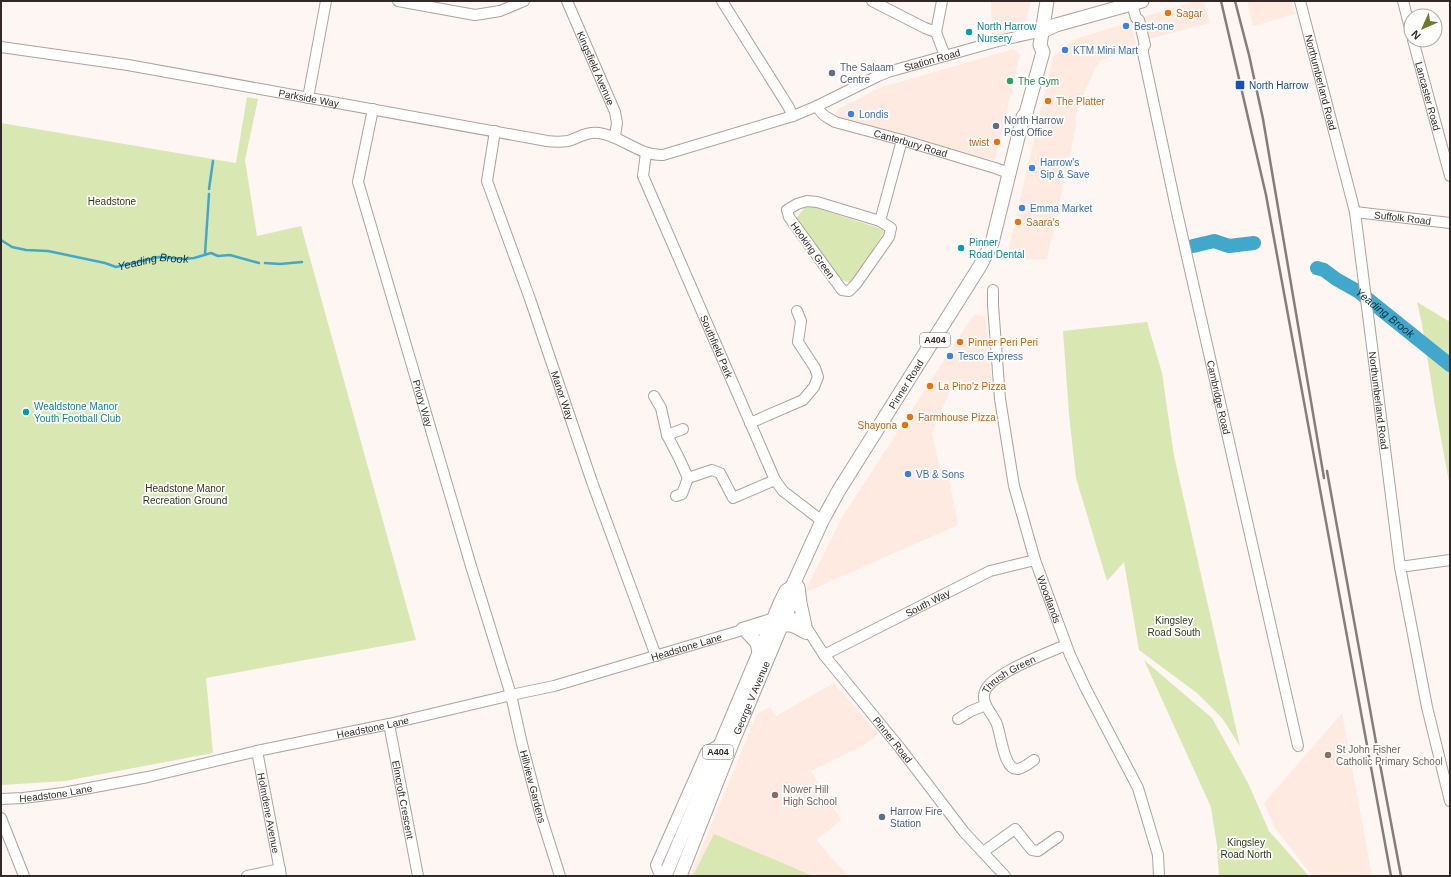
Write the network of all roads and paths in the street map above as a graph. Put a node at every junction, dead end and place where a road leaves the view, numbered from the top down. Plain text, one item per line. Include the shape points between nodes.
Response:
1 (326, 1) edge
2 (398, 1) edge
3 (524, 1) edge
4 (567, 1) edge
5 (722, 1) edge
6 (872, 1) edge
7 (942, 1) edge
8 (1047, 1) edge
9 (1300, 1) edge
10 (1137, 3) edge
11 (1043, 31) junction
12 (936, 32) junction
13 (1, 47) edge
14 (1415, 48) edge
15 (945, 56) junction
16 (308, 98) junction
17 (817, 106) junction
18 (373, 110) junction
19 (793, 116) junction
20 (495, 131) junction
21 (615, 136) junction
22 (902, 140) junction
23 (646, 153) junction
24 (1009, 173) junction
25 (1450, 176) edge
26 (1355, 212) junction
27 (880, 221) junction
28 (1450, 223) edge
29 (993, 290) dead end
30 (797, 311) dead end
31 (654, 396) dead end
32 (750, 423) junction
33 (682, 429) dead end
34 (667, 435) junction
35 (688, 478) junction
36 (775, 480) junction
37 (676, 496) dead end
38 (822, 521) junction
39 (1035, 560) junction
40 (1450, 560) edge
41 (1400, 567) junction
42 (794, 582) junction
43 (777, 622) junction
44 (743, 631) junction
45 (807, 631) junction
46 (1066, 645) junction
47 (759, 652) junction
48 (824, 655) junction
49 (656, 656) junction
50 (511, 695) junction
51 (986, 705) junction
52 (958, 719) dead end
53 (389, 724) junction
54 (722, 743) junction
55 (1298, 746) dead end
56 (257, 751) junction
57 (1034, 760) dead end
58 (1, 799) edge
59 (1450, 801) edge
60 (1, 818) edge
61 (698, 832) junction
62 (683, 833) junction
63 (1058, 837) dead end
64 (983, 852) junction
65 (281, 873) edge
66 (24, 876) edge
67 (247, 876) edge
68 (418, 876) edge
69 (560, 876) edge
70 (660, 876) edge
71 (665, 876) edge
72 (680, 876) edge
73 (1005, 876) edge
74 (1159, 876) edge

1 - 16 street
2 - 3 street via 475,15 500,11
4 - 21 street, Kingsfield Avenue via 615,112
5 - 19 street
6 - 12 street
7 - 12 street
8 - 11 main road, Pinner Road / A404
9 - 26 street, Northumberland Road
10 - 11 main road, Station Road via 1056,25
10 - 55 street, Cambridge Road via 1136,18 1139,20 1176,208
11 - 15 street, Station Road
11 - 24 main road, Pinner Road / A404 via 1040,45 1043,52
12 - 15 street
13 - 16 street, Parkside Way via 134,66
14 - 25 street, Lancaster Road
15 - 17 street, Station Road via 878,76
16 - 18 street, Parkside Way
17 - 19 street, Station Road
17 - 22 street, Canterbury Road via 825,118 835,122
18 - 20 street, Parkside Way
18 - 50 street, Priory Way via 358,182
19 - 23 street, Station Road via 663,155 654,156
20 - 21 street, Parkside Way via 556,142 598,132
20 - 49 street, Manor Way via 487,181
21 - 23 street, Station Road
22 - 24 street, Canterbury Road
22 - 27 street
23 - 32 street, Southfield Park via 643,176
24 - 38 main road, Pinner Road / A404 via 992,243 980,266
26 - 28 street, Suffolk Road
26 - 41 street, Northumberland Road
27 - 27 street, Hooking Green via 891,228 889,237 849,292 842,290 789,217 787,210 807,201 817,202
29 - 39 street, Woodlands via 988,304 1000,399 1014,486
30 - 32 street via 801,321 798,342 818,377 814,387 803,400
31 - 34 street via 661,408
32 - 36 street, Southfield Park
33 - 34 street
34 - 35 street
35 - 36 street via 712,470 720,473 733,498
35 - 37 street via 682,494
36 - 38 street, Southfield Park via 783,491
38 - 42 main road, Pinner Road / A404
39 - 46 street, Woodlands
39 - 48 street, South Way via 990,571
40 - 41 street
41 - 59 street, Northumberland Road via 1427,707
42 - 43 main road, Pinner Road / A404 via 786,591
42 - 45 main road
43 - 44 street, Headstone Lane
43 - 45 street via 805,634
43 - 47 main road, George V Avenue / A404
43 - 61 main road, George V Avenue / A404
44 - 47 main road via 756,641
44 - 49 street, Headstone Lane
45 - 48 street, Pinner Road
46 - 51 street, Thrush Green via 1013,669 991,683 985,691
46 - 74 street, Woodlands via 1138,788 1158,855
47 - 54 main road, George V Avenue / A404
48 - 64 street, Pinner Road via 964,832
49 - 50 street, Headstone Lane via 554,686
50 - 53 street, Headstone Lane
50 - 69 street, Hillview Gardens via 541,816
51 - 52 street
51 - 57 street, Thrush Green via 997,724 1010,766 1020,769
53 - 56 street, Headstone Lane
53 - 68 street, Elmcroft Crescent
54 - 62 main road, George V Avenue / A404
54 - 70 street, George V Avenue via 706,752 656,865
56 - 58 street, Headstone Lane via 148,777 63,793
56 - 65 street, Holmdene Avenue
60 - 66 street
61 - 62 main road
61 - 72 main road, George V Avenue / A404
62 - 71 main road, George V Avenue / A404
63 - 64 street via 1038,851 1032,850 1015,829
64 - 73 street, Pinner Road
65 - 67 street

